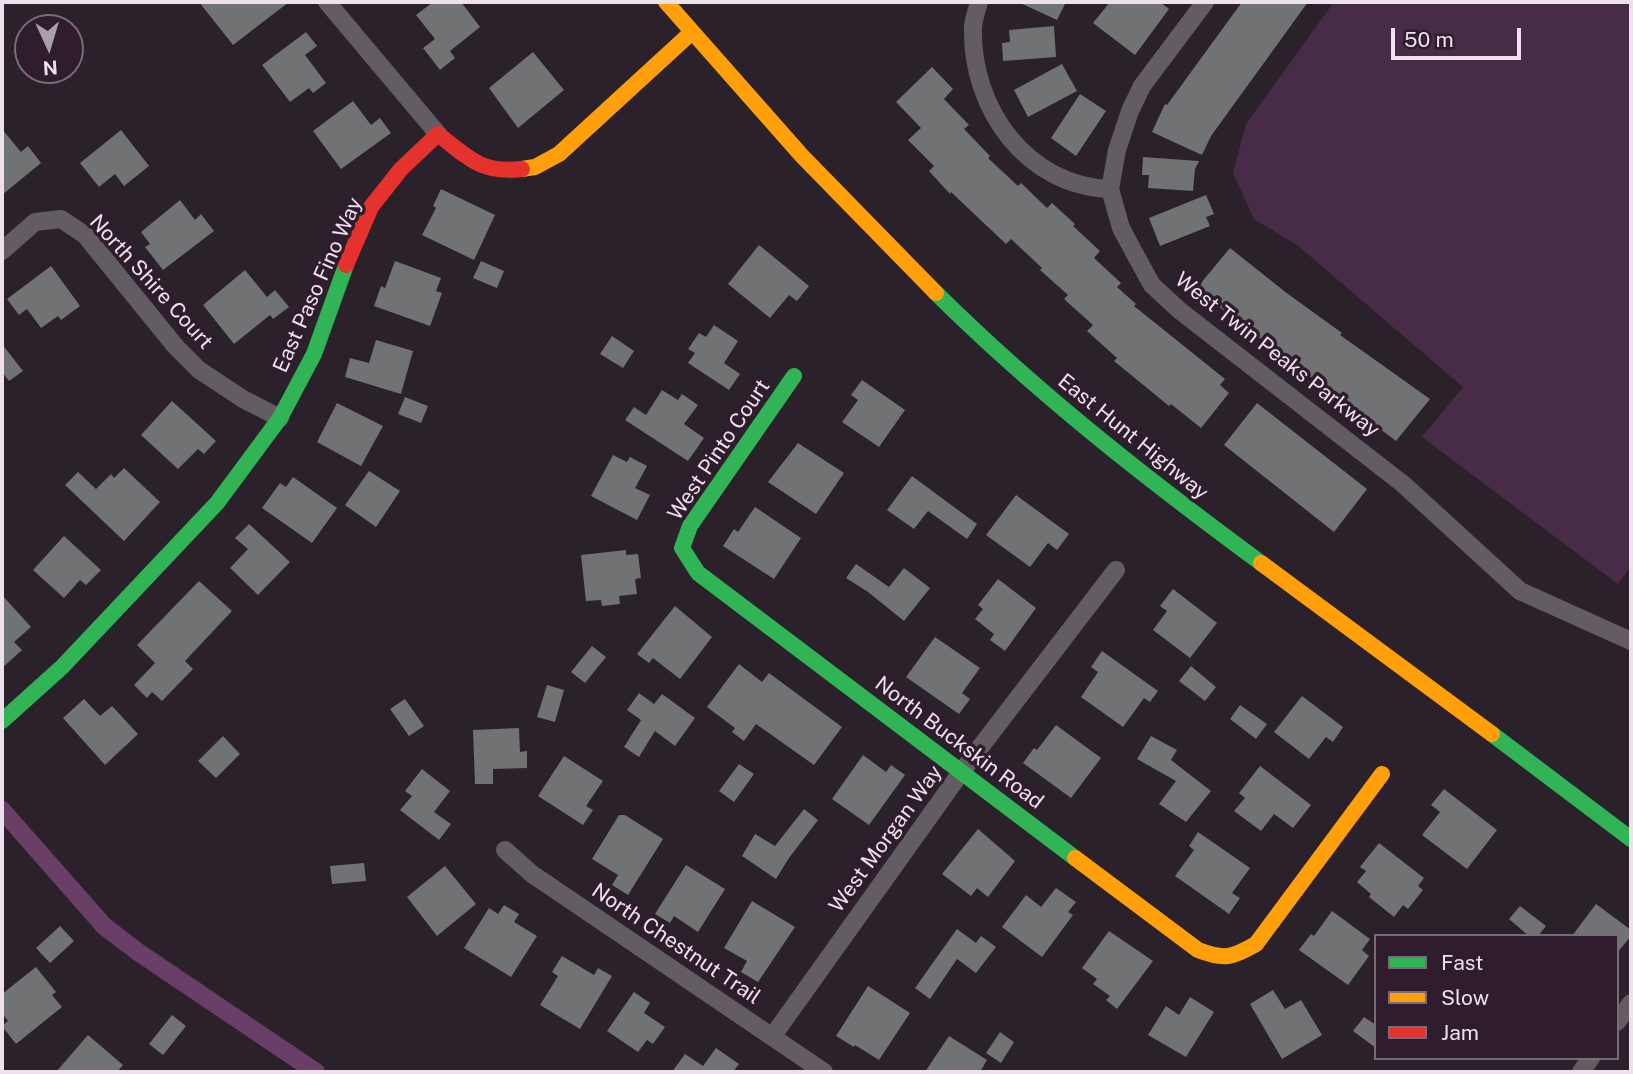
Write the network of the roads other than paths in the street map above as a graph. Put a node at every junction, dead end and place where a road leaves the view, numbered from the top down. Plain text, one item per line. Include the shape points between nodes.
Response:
1 (327, 2) edge
2 (666, 2) edge
3 (979, 2) edge
4 (1205, 2) edge
5 (692, 32) junction
6 (438, 134) junction
7 (1110, 189) junction
8 (2, 251) edge
9 (794, 376) dead end
10 (280, 418) junction
11 (682, 548) joint
12 (1116, 570) dead end
13 (1631, 641) edge
14 (2, 721) edge
15 (962, 771) junction
16 (1382, 775) dead end
17 (1631, 839) edge
18 (505, 850) dead end
19 (1631, 1003) edge
20 (1619, 1019) edge
21 (772, 1037) junction
22 (824, 1072) edge

1 - 6 street
2 - 5 street, East Hunt Highway
3 - 7 street via 973,27 976,61 1002,131 1030,160 1058,178 1087,188
4 - 7 street, West Twin Peaks Parkway via 1142,86 1117,150
5 - 6 street via 559,154 535,167 506,171 477,165
5 - 17 street, East Hunt Highway via 849,207 1047,396 1143,475
6 - 10 street, East Paso Fino Way via 401,169 371,207 314,354
7 - 13 street, West Twin Peaks Parkway via 1121,228 1152,285 1179,310 1404,484 1520,591
8 - 10 street, North Shire Court via 35,222 61,219 85,235 199,370
9 - 11 street, West Pinto Court via 690,526
10 - 14 street, East Paso Fino Way via 217,503 61,667
11 - 15 street, North Buckskin Road via 698,573
12 - 15 street, West Morgan Way
15 - 16 street, North Buckskin Road via 1198,950 1222,959 1256,944
15 - 21 street, West Morgan Way
18 - 21 street, North Chestnut Trail via 532,874
19 - 20 street
21 - 22 street, North Chestnut Trail

